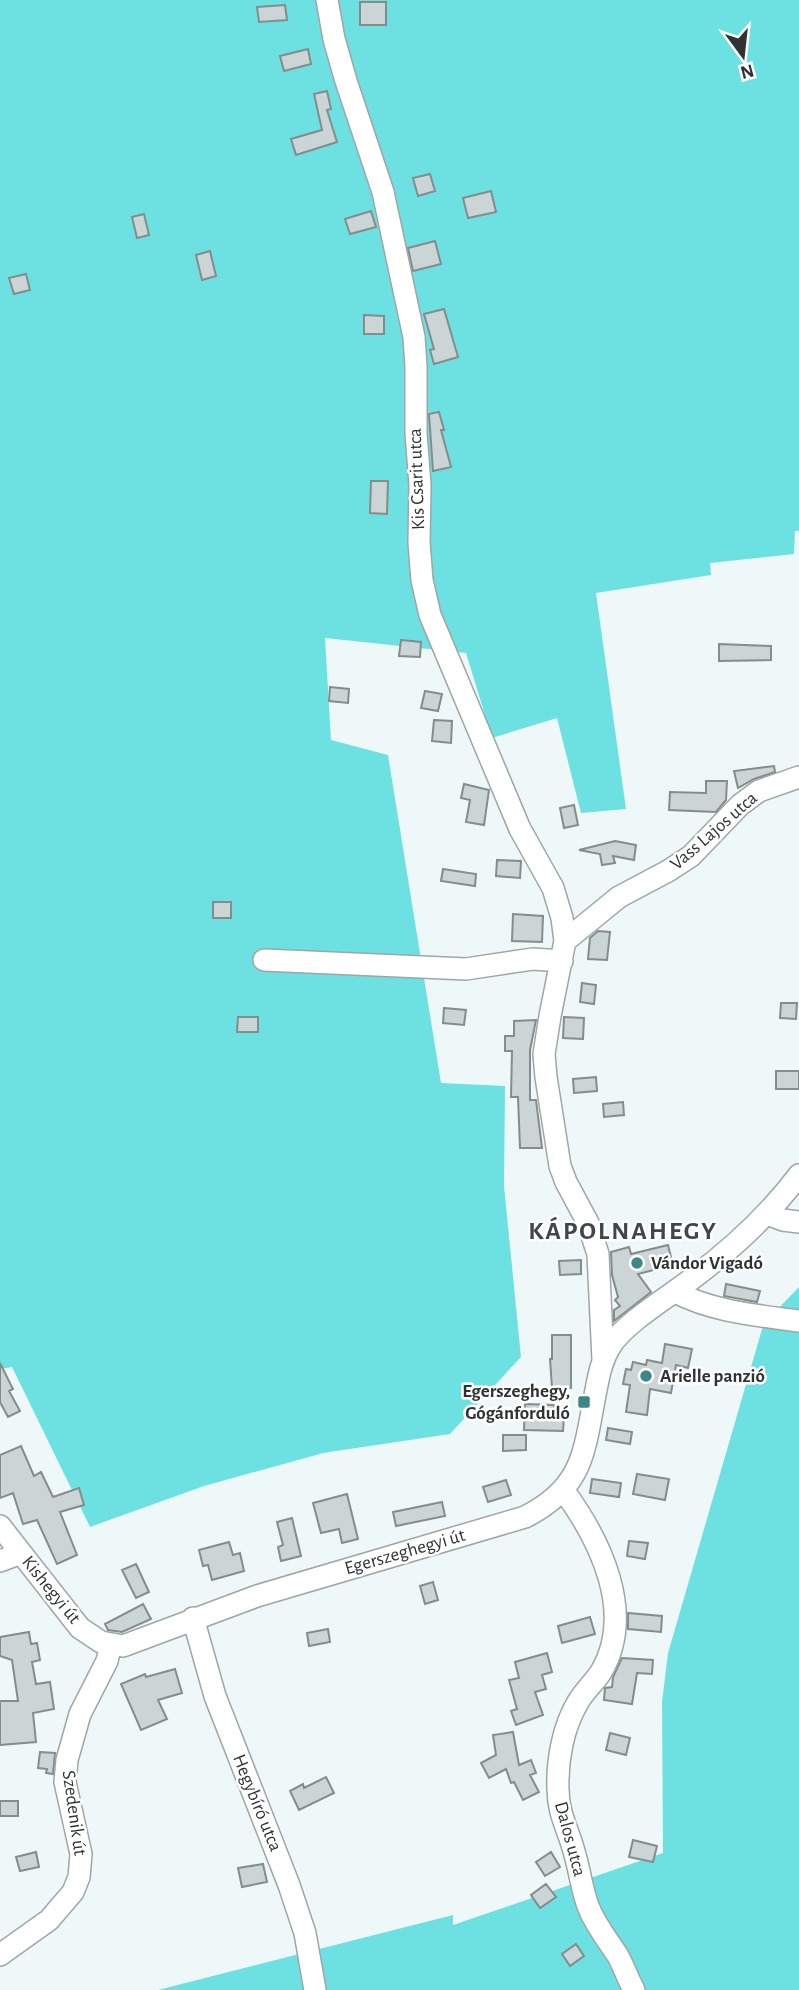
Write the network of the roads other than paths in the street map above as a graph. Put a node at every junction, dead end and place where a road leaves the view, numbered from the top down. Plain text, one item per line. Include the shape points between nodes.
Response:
1 (327, 0) edge
2 (799, 777) edge
3 (564, 951) junction
4 (264, 960) dead end
5 (799, 1175) edge
6 (766, 1214) junction
7 (799, 1222) edge
8 (675, 1292) junction
9 (799, 1321) edge
10 (603, 1360) junction
11 (564, 1490) junction
12 (0, 1525) edge
13 (21, 1553) junction
14 (0, 1561) edge
15 (192, 1618) junction
16 (111, 1644) junction
17 (0, 1955) edge
18 (315, 1990) edge
19 (634, 1990) edge

1 - 3 street, Kis Csarit utca via 346,81 383,192 414,337 419,543 425,598 520,829 553,888 562,918
2 - 3 street, Vass Lajos utca via 759,791 740,805 691,856 619,897
3 - 4 street via 466,970
3 - 10 street, Egerszeghegyi út via 546,1042 546,1077 560,1166 598,1254
5 - 6 street, Egerszeghegyi út
6 - 7 street
6 - 8 street, Egerszeghegyi út via 730,1250
8 - 9 street via 737,1313
8 - 10 street, Egerszeghegyi út via 617,1336
10 - 11 street, Egerszeghegyi út via 584,1449
11 - 15 street, Egerszeghegyi út via 550,1504 507,1524
11 - 19 street, Dalos utca via 605,1561 615,1614 608,1655 565,1730 559,1807 588,1906
12 - 13 street, Kishegyi út
13 - 14 street
13 - 16 street, Kishegyi út via 80,1628
15 - 16 street, Egerszeghegyi út via 134,1643
15 - 18 street, Hegybíró utca via 215,1696 305,1933
16 - 17 street, Szedenik út via 80,1714 67,1760 65,1782 81,1854 79,1878 49,1920

